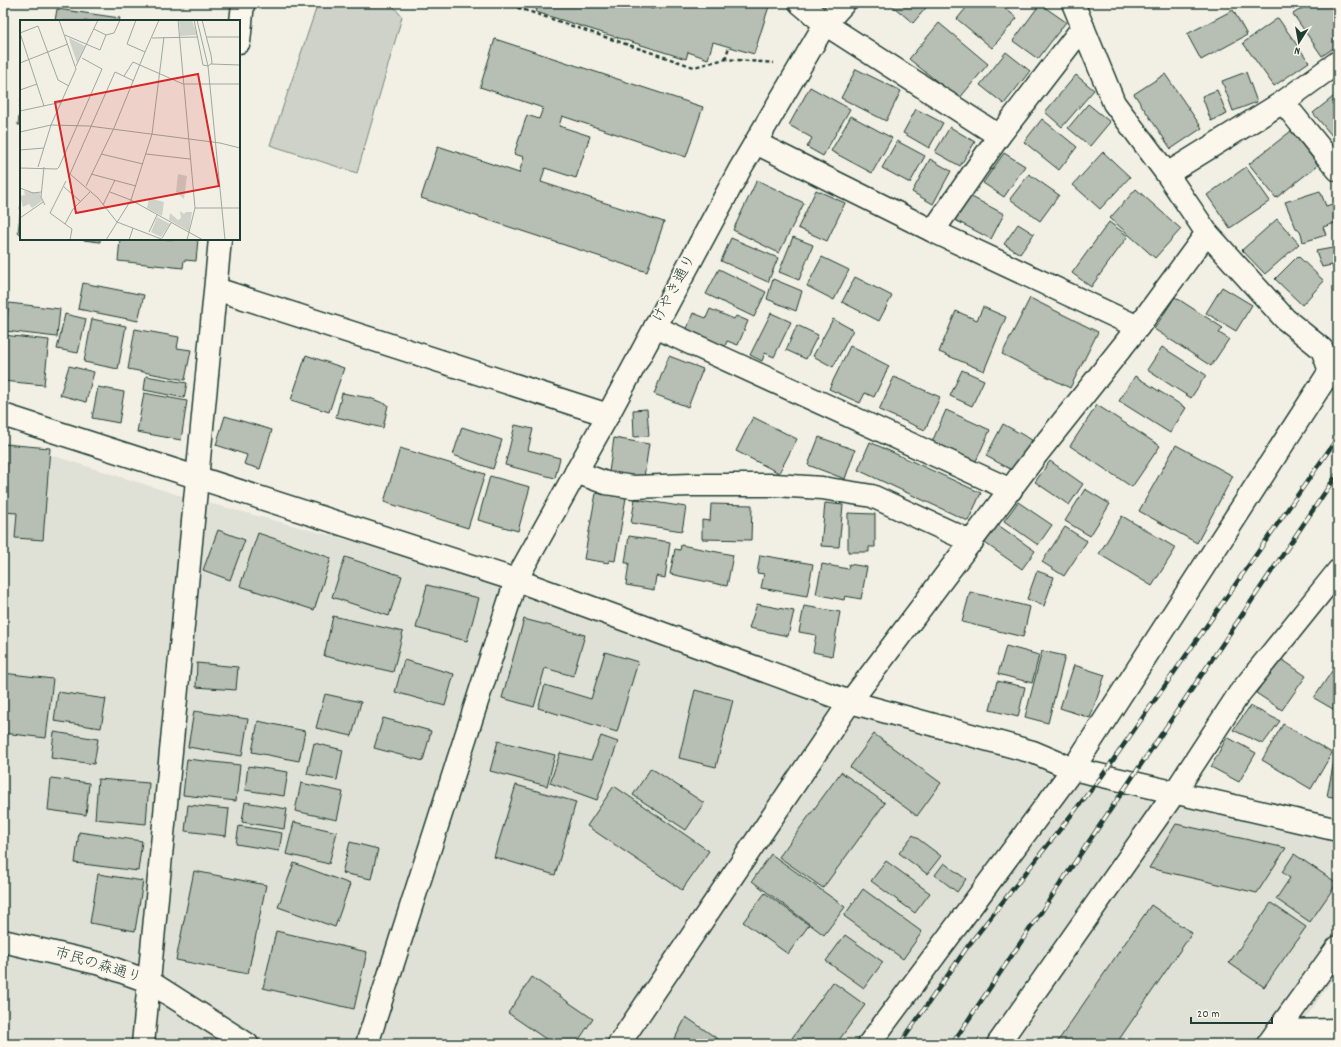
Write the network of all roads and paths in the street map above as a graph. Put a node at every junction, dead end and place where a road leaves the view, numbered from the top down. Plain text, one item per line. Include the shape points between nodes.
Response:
1 (243, 3) edge
2 (504, 3) edge
3 (800, 3) edge
4 (844, 3) edge
5 (1073, 3) edge
6 (825, 24) junction
7 (1083, 27) junction
8 (240, 32) edge
9 (729, 47) dead end
10 (725, 59) junction
11 (1338, 62) edge
12 (803, 63) junction
13 (1283, 102) junction
14 (999, 136) junction
15 (756, 143) junction
16 (1338, 170) edge
17 (1167, 174) junction
18 (933, 231) junction
19 (1207, 232) junction
20 (220, 240) edge
21 (216, 289) junction
22 (655, 327) junction
23 (1138, 327) junction
24 (3, 414) edge
25 (608, 414) junction
26 (576, 472) junction
27 (198, 479) junction
28 (1011, 490) junction
29 (972, 542) junction
30 (1338, 571) edge
31 (516, 580) junction
32 (850, 702) junction
33 (1073, 769) junction
34 (1175, 792) junction
35 (1338, 830) edge
36 (3, 941) edge
37 (1338, 947) edge
38 (150, 982) junction
39 (1338, 1030) edge
40 (1273, 1038) edge
41 (143, 1044) edge
42 (247, 1044) edge
43 (367, 1044) edge
44 (619, 1044) edge
45 (869, 1044) edge
46 (998, 1044) edge

1 - 8 street
2 - 10 path via 694,67
3 - 6 street
4 - 6 street, けやき通り
5 - 7 street
6 - 12 street, けやき通り
6 - 14 street
7 - 14 street
7 - 17 street via 1114,103
9 - 10 path
10 - 12 path via 781,64
11 - 13 street
12 - 15 street, けやき通り
13 - 16 street
13 - 17 street
14 - 18 street
15 - 18 street
15 - 22 street, けやき通り
17 - 19 street
18 - 23 street
19 - 23 street
19 - 33 street via 1285,319 1322,349 1330,371
20 - 21 street
21 - 25 street
21 - 27 street
22 - 25 street, けやき通り
22 - 28 street
23 - 28 street
24 - 27 street
25 - 26 street, けやき通り
26 - 29 street via 606,483 632,487 775,486 822,488 872,496
26 - 31 street, けやき通り
27 - 31 street
27 - 38 street
28 - 29 street
29 - 32 street
30 - 34 street via 1239,694
31 - 32 street
31 - 43 street, けやき通り
32 - 33 street via 1033,752
32 - 44 street
33 - 34 street
33 - 45 street
34 - 35 street
34 - 46 street
36 - 38 street, 市民の森通り via 101,964
37 - 40 street
38 - 41 street
38 - 42 street, 市民の森通り
39 - 40 street

